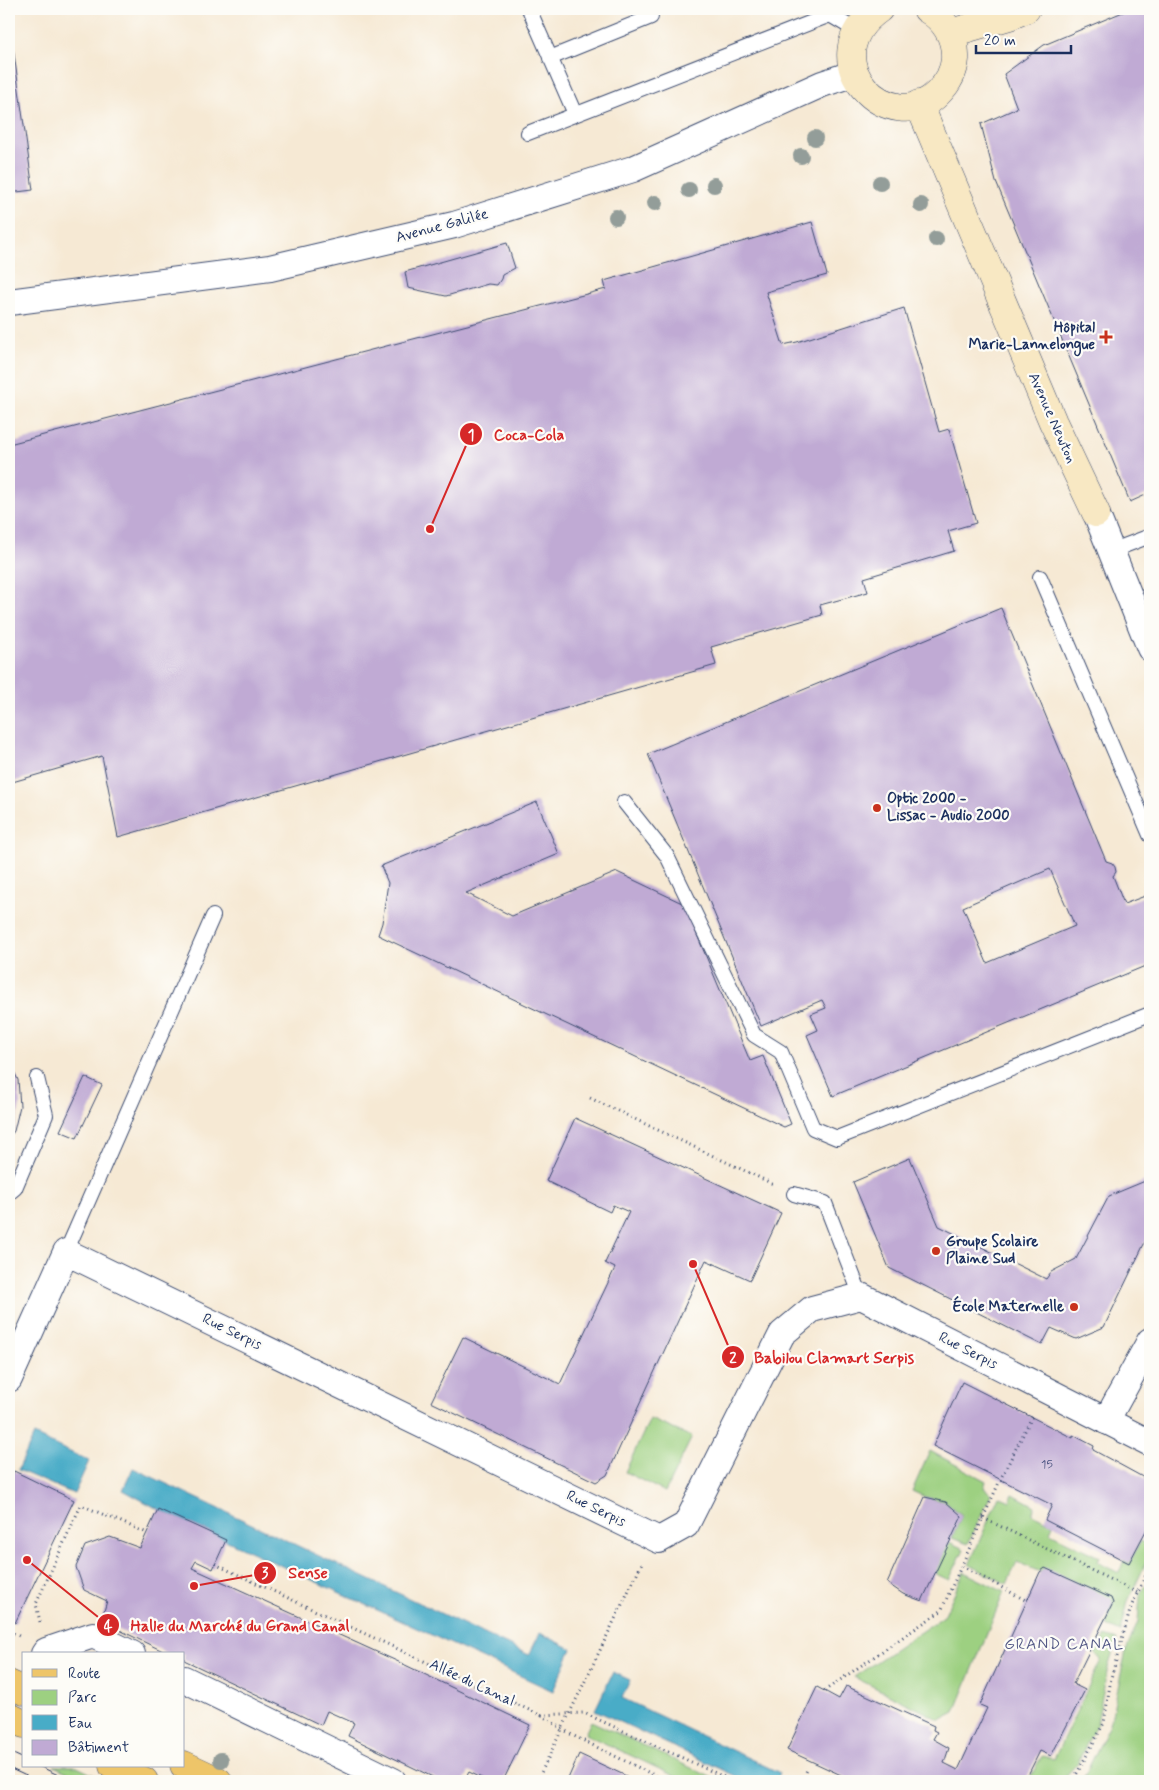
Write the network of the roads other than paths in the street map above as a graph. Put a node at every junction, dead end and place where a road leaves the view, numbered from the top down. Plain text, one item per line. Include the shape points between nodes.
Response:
1 (529, 9) edge
2 (879, 9) edge
3 (927, 9) edge
4 (1026, 9) edge
5 (828, 12) edge
6 (651, 17) dead end
7 (857, 31) junction
8 (951, 33) junction
9 (550, 58) junction
10 (855, 73) junction
11 (919, 104) junction
12 (575, 114) junction
13 (528, 133) dead end
14 (9, 302) edge
15 (1096, 514) joint
16 (1150, 536) edge
17 (1111, 551) junction
18 (1040, 577) dead end
19 (1150, 648) edge
20 (624, 802) dead end
21 (1150, 835) edge
22 (213, 916) dead end
23 (1150, 1014) edge
24 (37, 1078) dead end
25 (9, 1193) edge
26 (794, 1194) road end
27 (66, 1252) junction
28 (861, 1296) junction
29 (1150, 1341) edge
30 (9, 1379) edge
31 (1106, 1421) junction
32 (1150, 1442) edge
33 (45, 1652) edge
34 (128, 1652) edge
35 (185, 1679) edge
36 (9, 1718) edge
37 (22, 1723) edge
38 (185, 1765) edge
39 (117, 1768) edge
40 (144, 1781) edge
41 (218, 1781) edge
42 (393, 1781) edge

1 - 9 lane
2 - 7 main road via 867,17
3 - 8 main road via 942,19
4 - 8 main road
5 - 7 lane
5 - 12 lane
6 - 9 lane
7 - 10 main road via 852,44
8 - 11 main road via 955,50 954,68 947,84
9 - 12 lane
10 - 11 main road via 862,87 874,98 904,107
10 - 14 street, Avenue Galilée via 822,84 633,169 454,225 270,268
11 - 15 main road, Avenue Newton via 1053,422
12 - 13 lane
15 - 17 street, Avenue Newton
16 - 17 lane
17 - 19 street, Avenue Newton
18 - 21 lane
20 - 23 lane via 667,856 754,1035 781,1052 812,1128 837,1138
22 - 27 lane
24 - 25 lane via 46,1116 15,1188
26 - 28 lane via 825,1203
27 - 28 street, Rue Serpis via 659,1540 686,1525 782,1334 812,1309
27 - 30 street
28 - 31 street, Rue Serpis
29 - 31 street
31 - 32 street, Rue Serpis
33 - 34 street via 94,1635
35 - 42 street
36 - 37 main road
38 - 41 main road
39 - 40 main road

